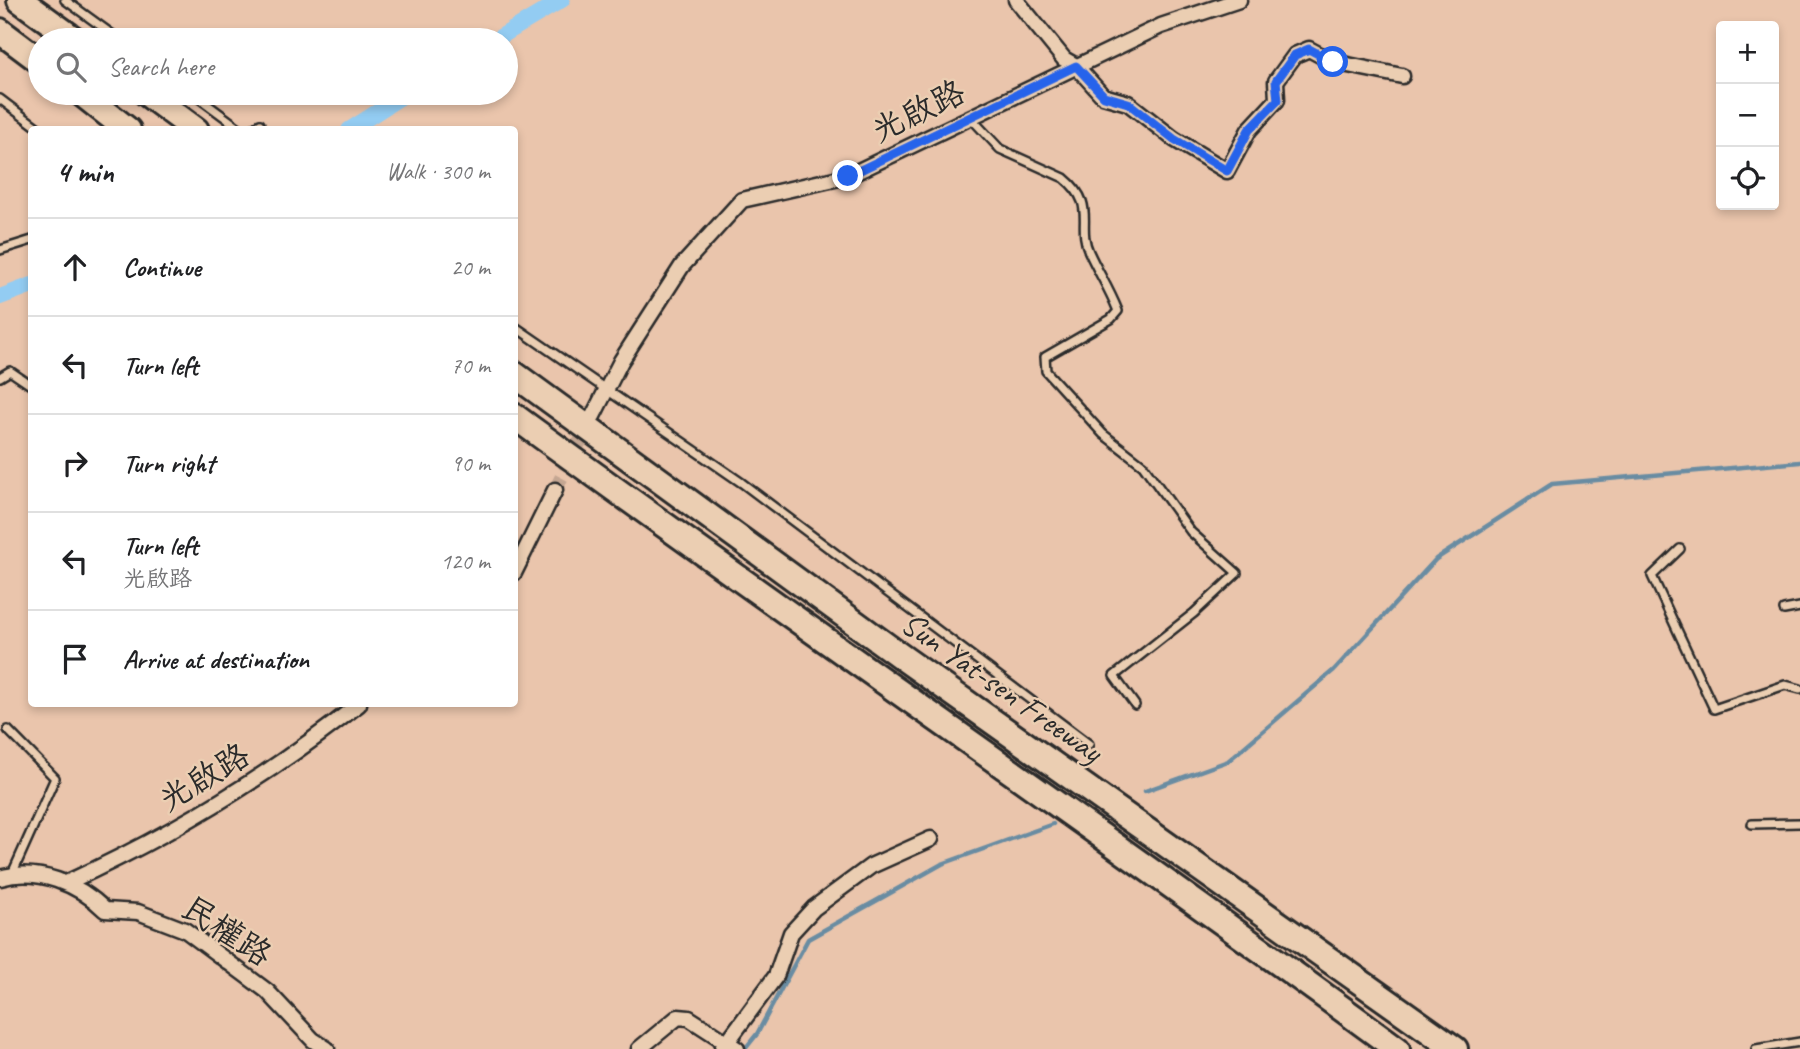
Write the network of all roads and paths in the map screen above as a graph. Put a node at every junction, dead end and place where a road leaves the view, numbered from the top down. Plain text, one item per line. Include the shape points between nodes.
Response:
1 (20, 0) edge
2 (65, 0) edge
3 (1016, 0) edge
4 (1239, 0) edge
5 (58, 28) edge
6 (104, 28) edge
7 (0, 31) edge
8 (28, 52) edge
9 (1076, 66) junction
10 (1402, 76) dead end
11 (0, 99) edge
12 (96, 105) edge
13 (162, 105) edge
14 (208, 105) edge
15 (971, 117) junction
16 (260, 124) dead end
17 (36, 126) edge
18 (123, 126) edge
19 (190, 126) edge
20 (237, 126) edge
21 (257, 126) edge
22 (28, 241) edge
23 (0, 250) edge
24 (518, 329) edge
25 (0, 377) edge
26 (518, 377) edge
27 (28, 383) edge
28 (606, 391) junction
29 (593, 416) tunnel mouth
30 (518, 419) edge
31 (555, 490) tunnel mouth
32 (1680, 549) dead end
33 (518, 565) edge
34 (1800, 607) edge
35 (1784, 610) dead end
36 (1800, 689) edge
37 (1135, 705) dead end
38 (355, 707) edge
39 (8, 730) dead end
40 (1089, 744) dead end
41 (1800, 823) edge
42 (1752, 824) dead end
43 (931, 839) dead end
44 (6, 876) edge
45 (68, 882) junction
46 (1800, 1042) edge
47 (730, 1047) edge
48 (327, 1049) edge
49 (639, 1049) edge
50 (1397, 1049) edge
51 (1455, 1049) edge
52 (1756, 1049) edge

1 - 5 highway
2 - 6 lane
3 - 9 street
4 - 9 street, 光啟路 via 1161,26
7 - 8 highway
9 - 10 street via 1104,96 1128,103 1174,139 1227,171 1249,130 1278,100 1276,81 1302,50 1346,66
9 - 15 street, 光啟路
11 - 17 lane
12 - 18 highway
13 - 19 highway
14 - 20 lane
15 - 28 street, 光啟路 via 848,176 742,200 682,266
15 - 37 lane via 1000,149 1073,185 1085,207 1087,250 1106,280 1118,312 1045,357 1045,370 1103,434 1143,465 1191,532 1237,573 1114,676
16 - 21 lane
22 - 23 lane
24 - 28 lane
25 - 27 lane via 10,371
26 - 51 highway, Sun Yat-sen Freeway via 899,655
28 - 29 street, 光啟路
28 - 40 lane via 742,483
30 - 50 highway, Sun Yat-sen Freeway
31 - 33 street
32 - 36 lane via 1652,576 1714,709 1785,685
34 - 35 lane
38 - 45 street, 光啟路 via 303,749 254,780 121,858
39 - 44 lane via 55,778
41 - 42 lane
43 - 47 street via 871,866 814,908 791,933 776,976
44 - 45 street, 民權路
45 - 48 street, 民權路 via 105,910 138,912 185,930 267,991
46 - 52 lane
47 - 49 street via 689,1018 678,1017

